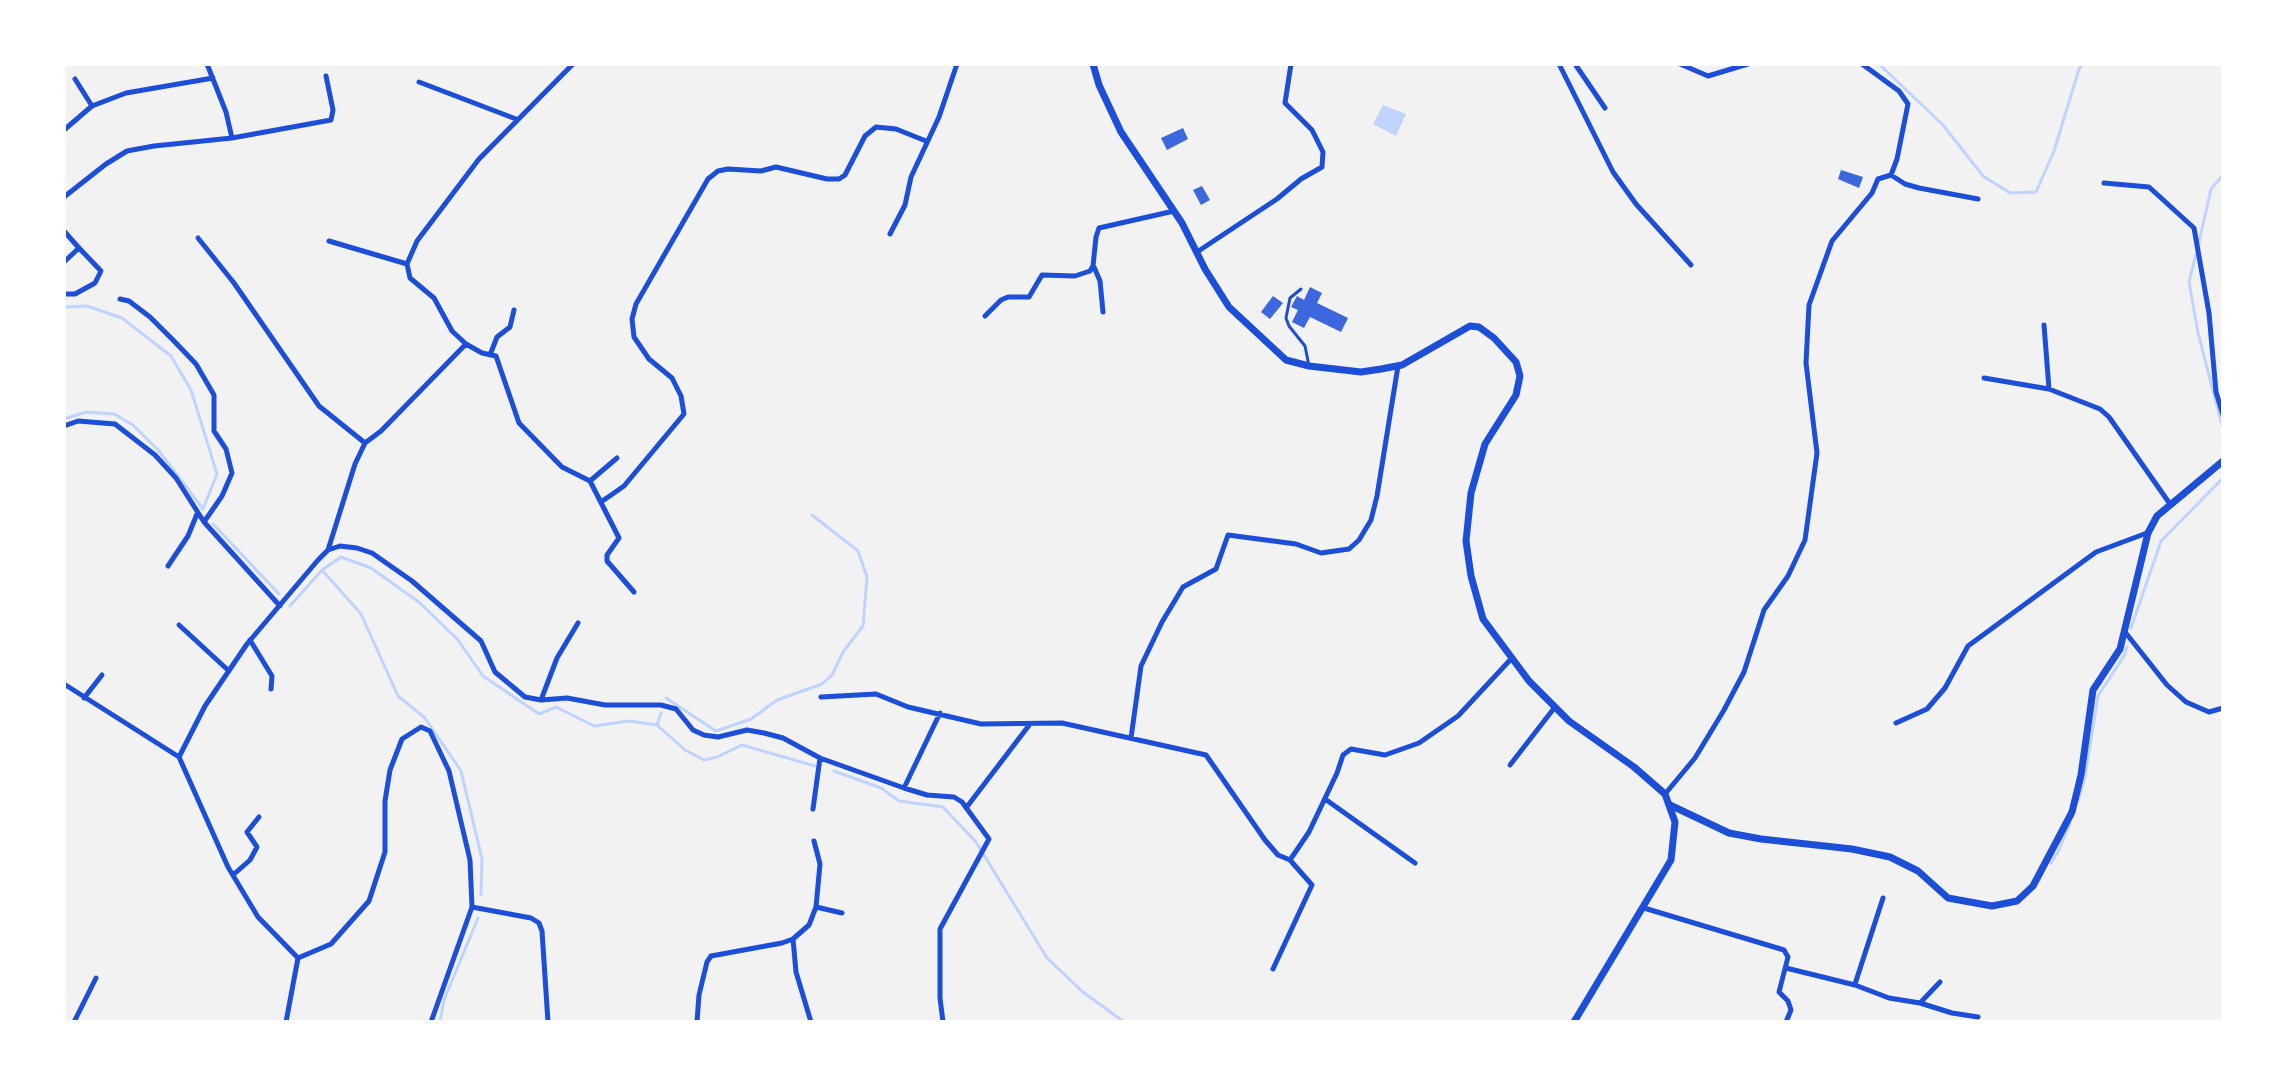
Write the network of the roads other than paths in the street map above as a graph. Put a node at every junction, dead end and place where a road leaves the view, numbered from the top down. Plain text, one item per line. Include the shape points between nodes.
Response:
1 (207, 64) edge
2 (573, 64) edge
3 (957, 64) edge
4 (1093, 64) edge
5 (1291, 64) edge
6 (1559, 64) edge
7 (1575, 64) edge
8 (1680, 64) edge
9 (1748, 64) edge
10 (1862, 64) edge
11 (326, 76) dead end
12 (213, 78) junction
13 (75, 79) dead end
14 (419, 82) dead end
15 (92, 106) junction
16 (1605, 108) dead end
17 (516, 119) junction
18 (64, 130) edge
19 (232, 138) junction
20 (926, 141) junction
21 (1891, 175) junction
22 (2104, 183) dead end
23 (64, 197) edge
24 (1978, 199) dead end
25 (1174, 211) junction
26 (64, 231) edge
27 (890, 234) dead end
28 (198, 238) dead end
29 (329, 241) dead end
30 (79, 248) junction
31 (1196, 252) junction
32 (64, 262) edge
33 (407, 264) junction
34 (1691, 265) dead end
35 (1093, 266) junction
36 (1301, 289) dead end
37 (64, 294) edge
38 (120, 299) dead end
39 (514, 310) dead end
40 (1103, 312) dead end
41 (985, 316) dead end
42 (2044, 325) dead end
43 (466, 344) junction
44 (490, 355) junction
45 (1309, 366) junction
46 (1398, 366) junction
47 (1984, 378) dead end
48 (2049, 389) junction
49 (2223, 415) edge
50 (64, 426) edge
51 (365, 443) junction
52 (617, 458) dead end
53 (2223, 461) edge
54 (590, 481) junction
55 (601, 502) junction
56 (2170, 505) junction
57 (197, 514) junction
58 (204, 522) junction
59 (2148, 533) junction
60 (328, 550) junction
61 (168, 566) dead end
62 (634, 592) dead end
63 (280, 606) junction
64 (578, 623) dead end
65 (179, 625) dead end
66 (2125, 632) junction
67 (250, 640) junction
68 (1511, 659) junction
69 (229, 671) junction
70 (102, 675) dead end
71 (64, 684) edge
72 (271, 689) dead end
73 (821, 697) dead end
74 (84, 698) junction
75 (541, 700) junction
76 (1555, 707) junction
77 (2223, 708) edge
78 (940, 713) junction
79 (1031, 723) junction
80 (1896, 723) dead end
81 (1131, 738) junction
82 (179, 757) junction
83 (820, 758) junction
84 (1510, 765) dead end
85 (904, 788) junction
86 (1665, 794) junction
87 (1325, 798) junction
88 (1670, 805) junction
89 (813, 809) dead end
90 (966, 809) junction
91 (259, 817) dead end
92 (814, 841) dead end
93 (1290, 860) junction
94 (1415, 863) dead end
95 (233, 875) junction
96 (1883, 898) dead end
97 (472, 907) junction
98 (816, 907) junction
99 (1644, 908) junction
100 (842, 913) dead end
101 (793, 939) junction
102 (298, 958) junction
103 (1786, 968) junction
104 (1273, 969) dead end
105 (96, 978) dead end
106 (1940, 982) dead end
107 (1855, 985) junction
108 (1920, 1003) junction
109 (1978, 1017) dead end
110 (74, 1022) edge
111 (286, 1022) edge
112 (431, 1022) edge
113 (548, 1022) edge
114 (697, 1022) edge
115 (811, 1022) edge
116 (943, 1022) edge
117 (1574, 1022) edge
118 (1786, 1022) edge

1 - 12 street
2 - 17 street
3 - 20 street
4 - 25 main road via 1121,132
5 - 31 street via 1285,103 1312,130 1323,152 1322,167
6 - 34 street via 1613,172
7 - 16 street
8 - 9 street via 1708,76
10 - 21 street via 1908,104
11 - 19 street via 331,120
12 - 15 street via 126,93
12 - 19 street
13 - 15 street
14 - 17 street
15 - 18 street
17 - 33 street via 434,218
19 - 23 street via 127,151
20 - 27 street
20 - 55 street via 876,127 839,179 785,167 728,169 708,179 632,319 634,337 672,378 684,414 624,486
21 - 24 street via 1919,188
21 - 86 street via 1878,179 1832,241 1809,305 1806,363 1817,453 1805,540 1764,610 1744,672 1724,710
22 - 49 street via 2149,187 2194,228
25 - 31 main road
25 - 35 street via 1099,228
26 - 30 street
28 - 51 street via 319,406
29 - 33 street
30 - 32 street
30 - 37 street via 101,271 95,283
31 - 45 main road via 1229,307 1286,360
33 - 43 street via 410,278 434,298 452,331
35 - 40 street
35 - 41 street via 1085,274 1042,275 1029,297 1001,300
36 - 45 lane via 1290,298 1286,318 1305,346
38 - 58 street via 150,317 174,341 214,395 214,431 232,473
39 - 44 street via 510,327 497,337
42 - 48 street
43 - 44 street
43 - 51 street
44 - 54 street via 496,356 519,423 562,467
45 - 46 main road via 1361,372
46 - 68 main road via 1470,326 1494,338 1516,362 1516,395 1485,444 1471,493 1466,541 1483,619
46 - 81 street via 1377,496 1359,540 1349,549 1321,553 1296,544 1228,535 1216,569 1183,587 1162,622 1141,666
47 - 48 street
48 - 56 street via 2109,417
50 - 57 street via 78,421 115,424 176,478
51 - 60 street
52 - 54 street
53 - 56 main road
54 - 55 street
55 - 62 street via 619,538 607,561
56 - 59 main road
57 - 58 street
57 - 61 street
58 - 63 street
59 - 66 main road
59 - 80 street via 2096,552 1968,646 1927,709
60 - 63 street
60 - 75 street via 340,546 372,553 412,581 481,641 495,672 525,697
63 - 67 street
64 - 75 street
65 - 69 street
66 - 77 street via 2186,702 2209,712
66 - 88 main road via 2093,690 2072,812 2033,886 2017,901 1992,906 1948,898 1918,871 1890,857 1729,833
67 - 69 street
67 - 72 street via 272,676
68 - 76 main road
68 - 87 street via 1458,716 1419,743 1385,755 1351,749 1343,755
69 - 82 street
70 - 74 street
71 - 74 street
73 - 78 street via 876,694
74 - 82 street
75 - 83 street via 661,705 676,709 704,735 747,730 783,738
76 - 84 street
76 - 86 main road
78 - 79 street via 981,724
78 - 85 street
79 - 81 street via 1062,723
79 - 90 street
81 - 93 street via 1206,755 1265,840
82 - 95 street
83 - 85 street
83 - 89 street
85 - 90 street via 954,797
86 - 88 main road
87 - 93 street
87 - 94 street
88 - 99 main road via 1675,822 1671,860
90 - 116 street via 989,839 940,929
91 - 95 street via 247,832 257,847
92 - 98 street via 820,864
93 - 104 street via 1312,885
95 - 102 street via 258,917
96 - 107 street
97 - 102 street via 470,860 449,771 430,731 421,727 402,739 390,770 385,852 369,901 331,944
97 - 112 street
97 - 113 street via 539,923
98 - 100 street
98 - 101 street via 809,925
99 - 103 street via 1784,950
99 - 117 main road
101 - 114 street via 711,956
101 - 115 street via 796,972
102 - 111 street
103 - 107 street
103 - 118 street via 1779,992 1790,1005
105 - 110 street
106 - 108 street
107 - 108 street
108 - 109 street

